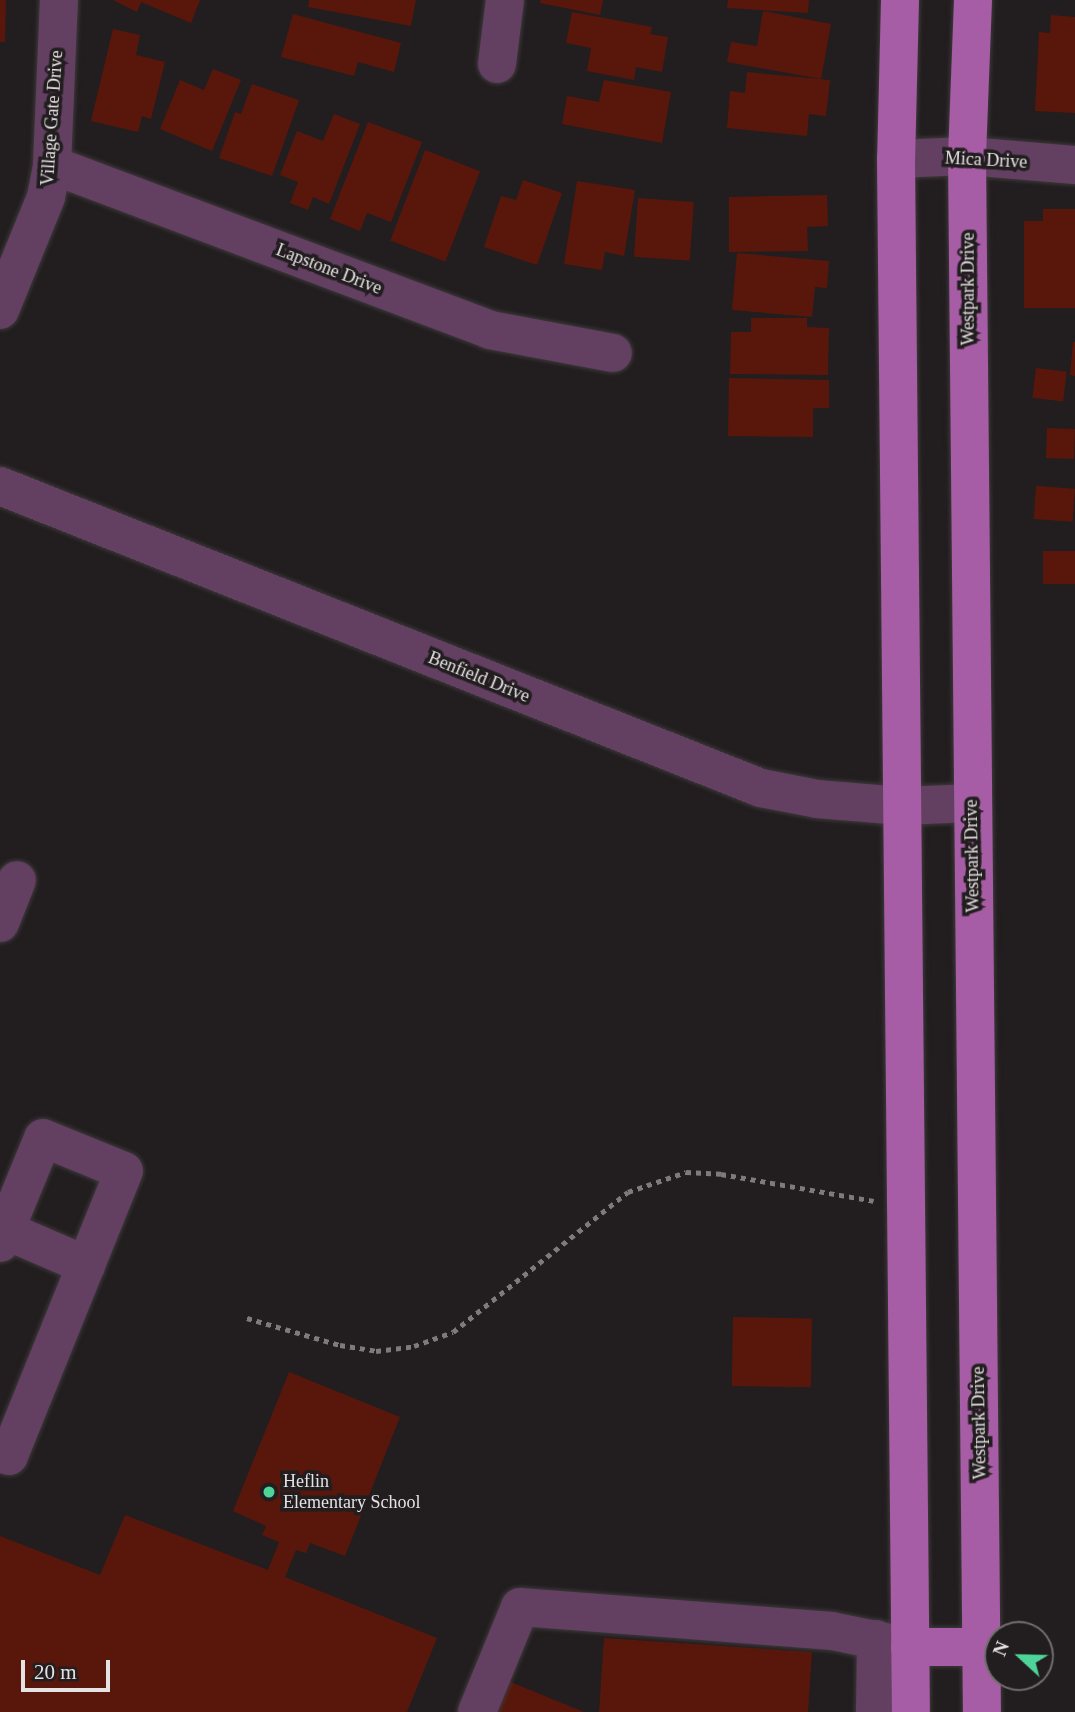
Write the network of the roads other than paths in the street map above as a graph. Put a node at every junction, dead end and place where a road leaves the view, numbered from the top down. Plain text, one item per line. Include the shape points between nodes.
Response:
1 (59, 0) edge
2 (505, 0) edge
3 (900, 0) edge
4 (972, 0) edge
5 (497, 64) dead end
6 (967, 156) junction
7 (896, 159) junction
8 (52, 165) junction
9 (1075, 165) edge
10 (0, 310) edge
11 (612, 353) dead end
12 (0, 485) edge
13 (972, 803) junction
14 (902, 806) junction
15 (17, 880) dead end
16 (0, 923) edge
17 (2, 1234) edge
18 (86, 1265) junction
19 (0, 1453) edge
20 (893, 1643) junction
21 (982, 1647) junction
22 (477, 1712) edge
23 (875, 1712) edge
24 (911, 1712) edge
25 (982, 1712) edge

1 - 8 street, Village Gate Drive
2 - 5 street
3 - 7 main road
4 - 6 main road, Westpark Drive
6 - 7 street, Mica Drive
6 - 9 street, Mica Drive
6 - 13 main road, Westpark Drive
7 - 14 main road
8 - 10 street, Village Gate Drive via 46,197
8 - 11 street, Lapstone Drive via 490,330
12 - 14 street, Benfield Drive via 761,788 817,799
13 - 14 street, Benfield Drive
13 - 21 main road, Westpark Drive
14 - 20 main road via 909,1207
15 - 16 street
17 - 18 street
17 - 18 street via 43,1139 124,1171
18 - 19 street via 9,1456
20 - 21 main road
20 - 22 street via 832,1631 520,1607
20 - 23 street
20 - 24 main road
21 - 25 main road, Westpark Drive

